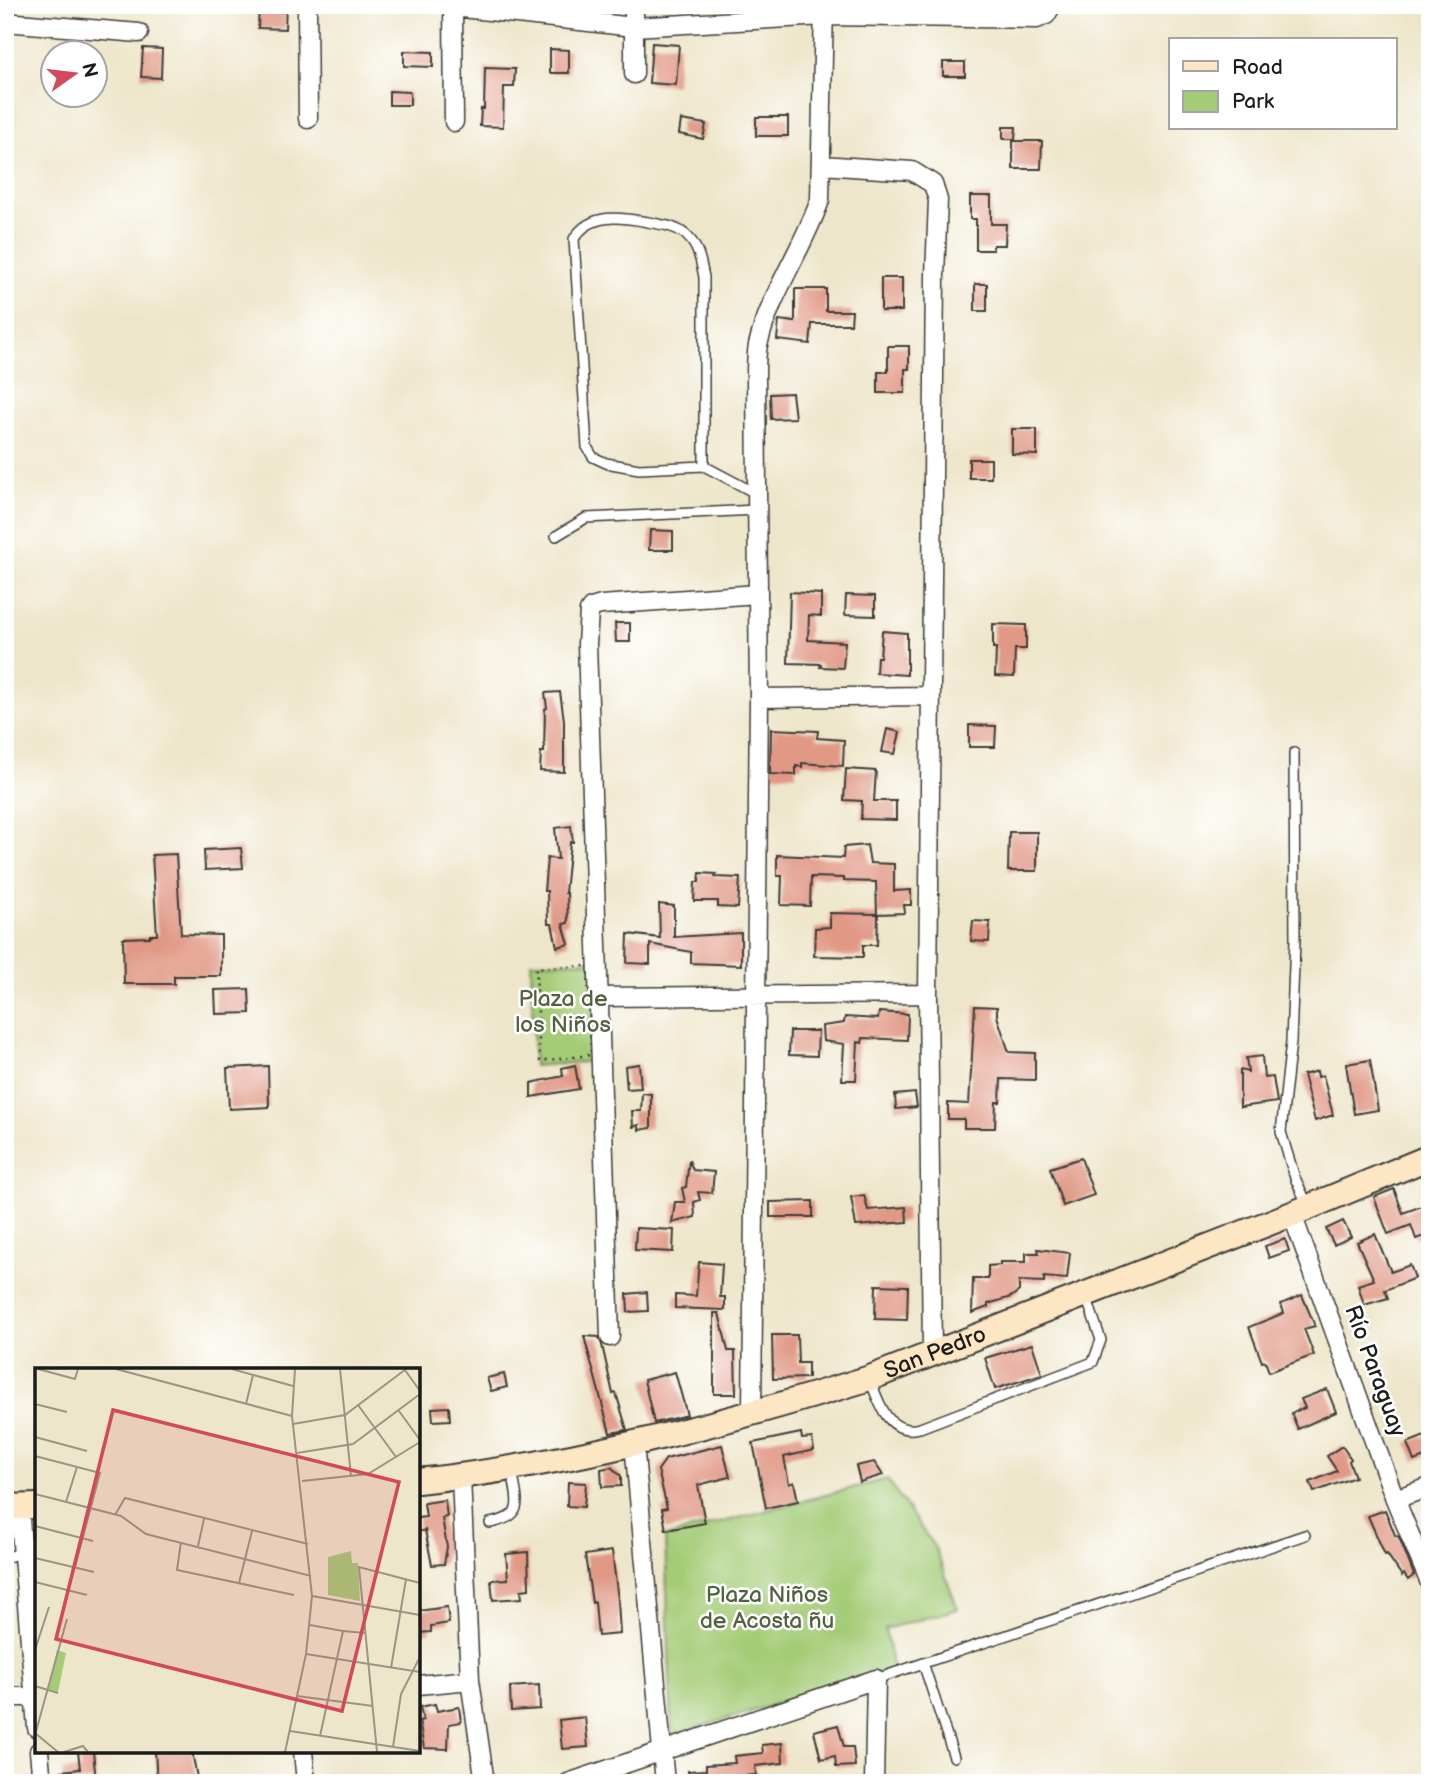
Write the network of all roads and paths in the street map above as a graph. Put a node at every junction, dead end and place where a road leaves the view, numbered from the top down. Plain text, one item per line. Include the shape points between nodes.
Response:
1 (307, 5) edge
2 (634, 5) edge
3 (1052, 5) edge
4 (453, 6) edge
5 (824, 11) edge
6 (5, 22) edge
7 (634, 27) junction
8 (139, 33) dead end
9 (634, 74) dead end
10 (308, 119) dead end
11 (454, 122) dead end
12 (821, 165) junction
13 (704, 466) junction
14 (757, 502) junction
15 (556, 536) dead end
16 (758, 594) junction
17 (930, 696) junction
18 (760, 698) junction
19 (1294, 753) dead end
20 (588, 967) joint
21 (928, 994) junction
22 (757, 996) junction
23 (599, 997) junction
24 (1430, 1157) edge
25 (1300, 1211) junction
26 (1085, 1294) junction
27 (610, 1337) dead end
28 (932, 1354) junction
29 (870, 1378) junction
30 (752, 1411) junction
31 (634, 1443) junction
32 (512, 1467) junction
33 (461, 1477) junction
34 (420, 1481) edge
35 (1430, 1487) edge
36 (1395, 1499) junction
37 (20, 1506) edge
38 (490, 1523) dead end
39 (1304, 1535) dead end
40 (23, 1552) junction
41 (5, 1558) edge
42 (1430, 1583) edge
43 (923, 1663) junction
44 (876, 1679) junction
45 (470, 1680) junction
46 (420, 1685) edge
47 (5, 1697) edge
48 (35, 1697) edge
49 (663, 1750) junction
50 (39, 1753) edge
51 (303, 1753) edge
52 (954, 1757) dead end
53 (42, 1783) edge
54 (306, 1783) edge
55 (485, 1783) edge
56 (568, 1783) edge
57 (665, 1783) edge
58 (874, 1783) edge

1 - 10 street
2 - 7 street
3 - 5 street via 1037,19
4 - 7 street
4 - 11 street
5 - 7 street
5 - 12 street
6 - 8 street
7 - 9 street
12 - 14 street via 820,200 758,345
12 - 17 street via 912,171 933,184 938,200
13 - 13 lane via 639,469 606,463 593,457 587,447 574,239 593,222 617,216 672,227 688,237 699,254 704,278
13 - 14 lane
14 - 15 lane via 586,518
14 - 16 street
16 - 18 street
16 - 23 street via 601,605 589,611
17 - 18 street
17 - 21 street
18 - 22 street
19 - 25 lane via 1295,940 1291,1042 1280,1118
20 - 20 path via 591,1055 540,1061 536,968
21 - 22 street
21 - 28 street
22 - 23 street
22 - 30 street
23 - 27 street
24 - 25 main road, San Pedro
25 - 26 main road, San Pedro
25 - 36 street, Río Paraguay
26 - 28 main road, San Pedro
26 - 29 lane via 1101,1340 1093,1362 911,1431 893,1425
28 - 29 main road, San Pedro
29 - 30 main road, San Pedro
30 - 31 main road, San Pedro
31 - 32 main road, San Pedro
31 - 49 street
32 - 33 main road, San Pedro
32 - 38 lane via 515,1510 512,1517
33 - 34 main road, San Pedro
33 - 45 street
35 - 36 street
36 - 42 street, Río Paraguay
37 - 40 street
39 - 43 lane
40 - 41 lane
40 - 48 street
43 - 44 lane
43 - 52 lane
44 - 49 street
44 - 58 street
45 - 46 street
45 - 55 street
47 - 48 street
49 - 56 street
49 - 57 street
50 - 53 street
51 - 54 street

